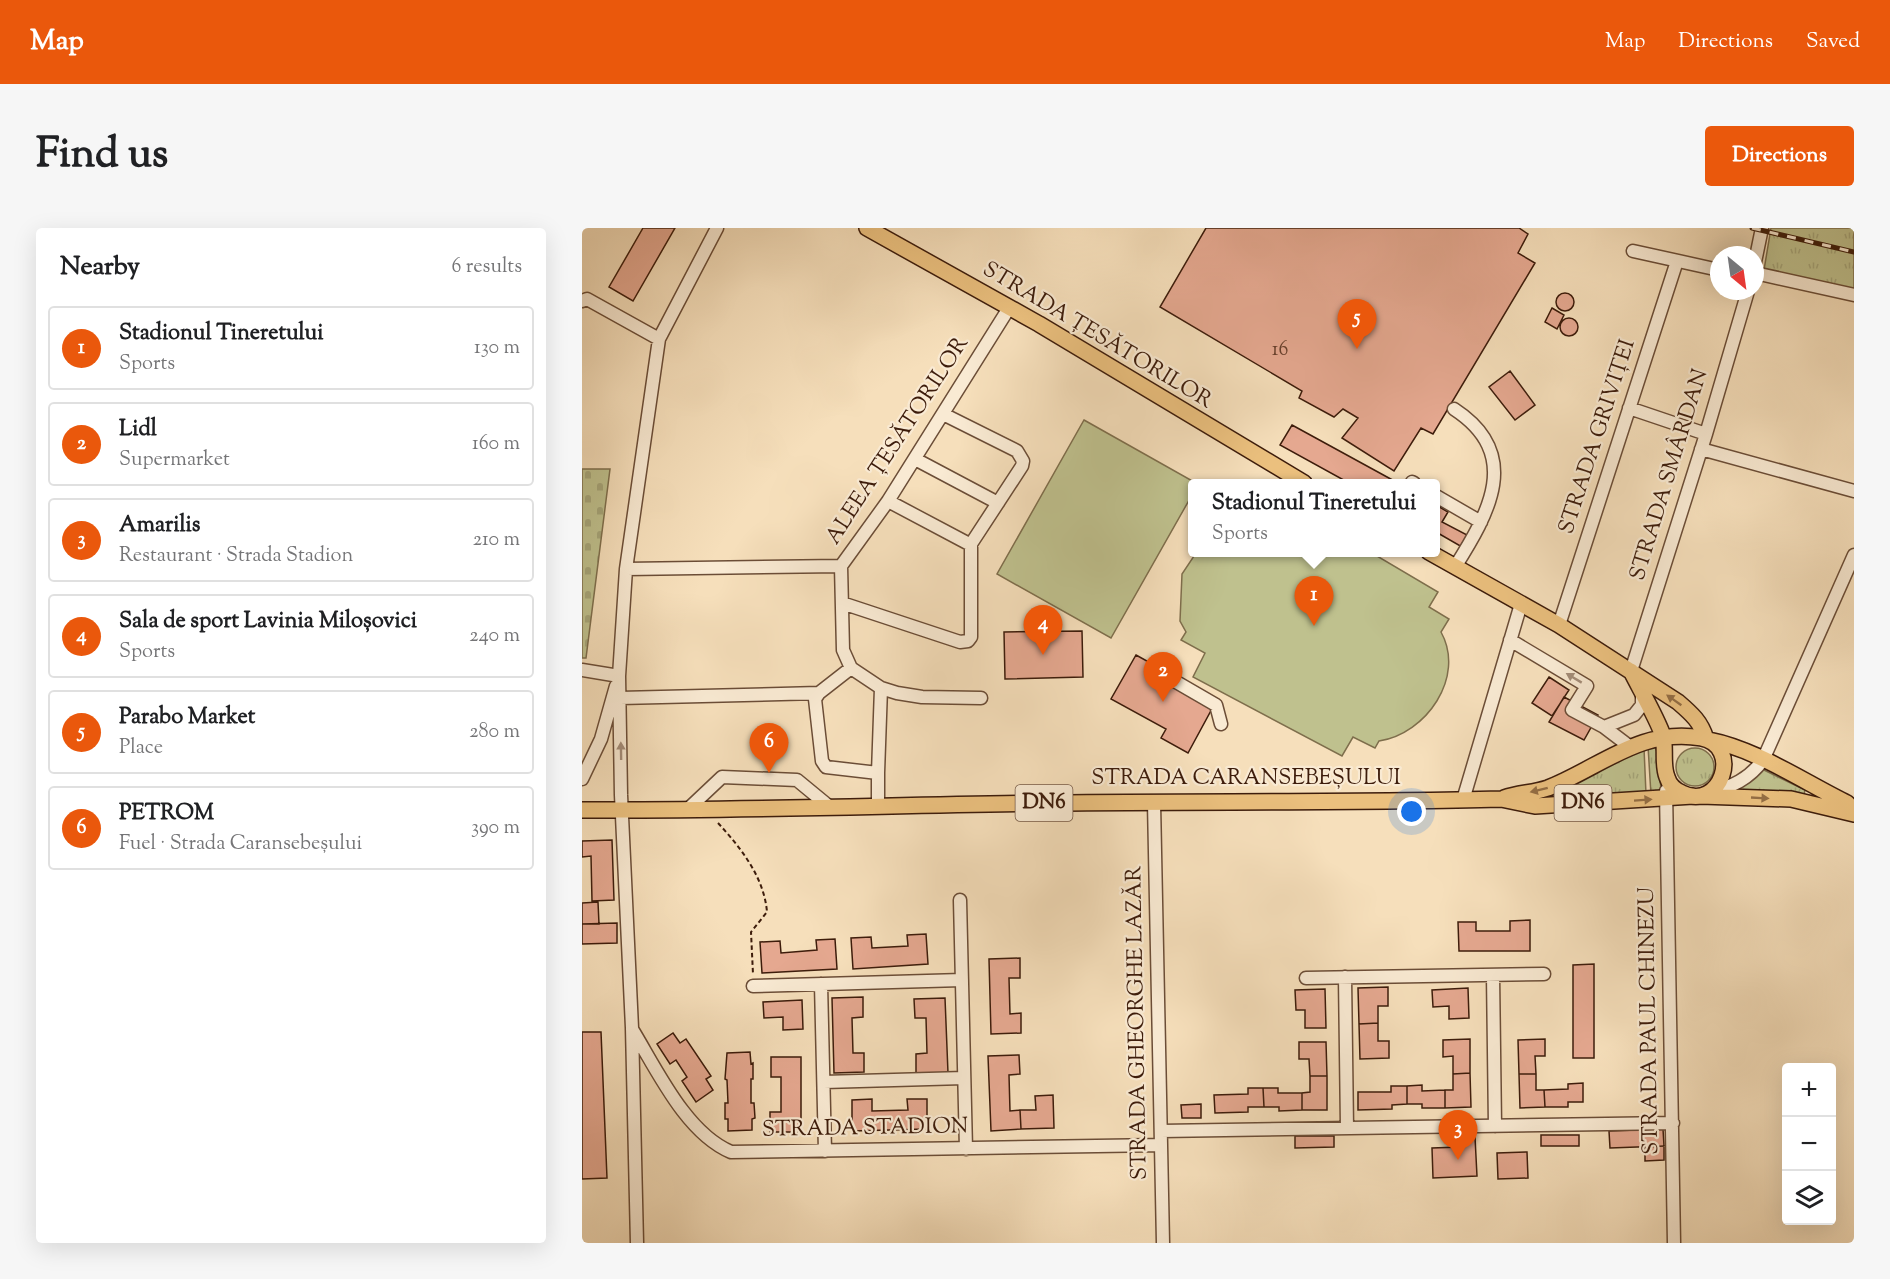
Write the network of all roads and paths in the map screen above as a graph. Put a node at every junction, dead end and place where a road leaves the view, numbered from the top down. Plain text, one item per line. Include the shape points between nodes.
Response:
1 (717, 228) edge
2 (867, 228) edge
3 (1761, 229) edge
4 (1758, 246) edge
5 (1633, 251) dead end
6 (1677, 261) junction
7 (1710, 268) edge
8 (1764, 275) edge
9 (1854, 295) edge
10 (1745, 300) edge
11 (582, 301) edge
12 (1009, 308) junction
13 (659, 339) junction
14 (1629, 408) junction
15 (1454, 409) dead end
16 (943, 414) junction
17 (1706, 434) junction
18 (1701, 449) junction
19 (915, 459) junction
20 (1298, 479) edge
21 (1854, 491) edge
22 (1440, 498) edge
23 (888, 501) junction
24 (998, 503) junction
25 (1481, 522) junction
26 (970, 544) junction
27 (1854, 555) edge
28 (1437, 557) edge
29 (841, 566) junction
30 (1455, 567) junction
31 (626, 569) junction
32 (842, 603) junction
33 (1521, 604) junction
34 (1559, 625) junction
35 (1510, 640) junction
36 (851, 668) junction
37 (582, 670) edge
38 (1631, 671) junction
39 (1159, 672) dead end
40 (619, 676) junction
41 (881, 688) junction
42 (819, 693) junction
43 (1642, 694) junction
44 (620, 698) junction
45 (981, 698) dead end
46 (1221, 724) dead end
47 (1604, 727) junction
48 (1663, 737) junction
49 (1702, 739) junction
50 (1629, 746) junction
51 (1763, 760) junction
52 (1665, 766) junction
53 (878, 773) junction
54 (582, 779) edge
55 (1701, 795) junction
56 (1666, 798) junction
57 (1501, 799) junction
58 (1463, 800) junction
59 (1154, 803) junction
60 (878, 807) junction
61 (831, 808) junction
62 (582, 810) edge
63 (622, 810) junction
64 (687, 810) junction
65 (706, 810) junction
66 (1854, 812) edge
67 (960, 900) dead end
68 (1544, 974) dead end
69 (1493, 975) junction
70 (1345, 977) junction
71 (1306, 978) dead end
72 (962, 980) junction
73 (821, 984) junction
74 (753, 986) joint
75 (632, 1028) junction
76 (964, 1078) junction
77 (824, 1082) junction
78 (1673, 1123) junction
79 (1495, 1126) junction
80 (1347, 1128) junction
81 (1161, 1131) junction
82 (1161, 1145) junction
83 (966, 1149) junction
84 (825, 1151) junction
85 (637, 1243) edge
86 (1163, 1243) edge
87 (1675, 1243) edge

1 - 13 street
2 - 12 main road, STRADA ȚESĂTORILOR
3 - 4 street
5 - 6 street
6 - 7 street
6 - 14 street, STRADA GRIVIȚEI
8 - 9 street
10 - 17 street, STRADA SMÂRDAN
11 - 13 street via 587,299
12 - 16 street, ALEEA ȚESĂTORILOR
12 - 20 main road, STRADA ȚESĂTORILOR
13 - 31 street
14 - 17 street
14 - 34 street, STRADA GRIVIȚEI
15 - 25 street via 1477,428 1494,465 1494,491
16 - 19 street, ALEEA ȚESĂTORILOR
16 - 24 street via 1021,456 1022,466
17 - 18 street, STRADA SMÂRDAN
18 - 21 street
18 - 38 street, STRADA SMÂRDAN
19 - 23 street, ALEEA ȚESĂTORILOR
19 - 24 street
22 - 25 street
23 - 26 street
23 - 29 street, ALEEA ȚESĂTORILOR
24 - 26 street
25 - 30 street
26 - 32 street via 972,632 964,642
27 - 51 street
28 - 30 main road
29 - 31 street, ALEEA ȚESĂTORILOR
29 - 32 street
30 - 33 main road
31 - 40 street
32 - 36 street via 843,650
33 - 34 main road
33 - 35 street
34 - 38 main road
47 -> 35 street via 1572,710 1587,686
35 - 58 street
36 - 41 street
36 - 42 street
37 - 40 street
38 - 43 main road
49 -> 38 main road via 1702,726 1695,716
39 - 46 street via 1216,705
40 - 44 street
40 - 54 street via 601,739
41 - 45 street via 922,698
41 - 53 street
42 - 44 street
42 - 53 street via 815,699 826,767
43 - 47 street via 1642,705 1634,715
43 - 48 main road
63 -> 44 street
47 - 50 street
48 - 49 main road, DN6
48 - 50 main road, DN6
48 - 52 main road
49 - 51 main road, DN6
49 - 52 main road via 1681,740 1668,753
49 - 55 main road via 1720,751 1724,766 1721,781
50 -> 57 main road, DN6 via 1547,788
51 - 55 street via 1742,780
51 - 66 main road, DN6 via 1847,803
52 - 55 main road via 1671,785 1685,795
52 - 56 street, STRADA PAUL CHINEZU
53 - 60 street
55 - 56 main road, STRADA CARANSEBEȘULUI / DN6
55 -> 66 main road, STRADA CARANSEBEȘULUI / DN6 via 1791,800
57 -> 56 main road, STRADA CARANSEBEȘULUI / DN6 via 1535,806
56 - 78 street, STRADA PAUL CHINEZU
57 - 58 main road, STRADA CARANSEBEȘULUI / DN6
58 - 59 main road, STRADA CARANSEBEȘULUI / DN6
59 - 60 main road, STRADA CARANSEBEȘULUI / DN6
59 - 81 street, STRADA GHEORGHE LAZĂR
60 - 61 main road, STRADA CARANSEBEȘULUI / DN6
61 - 64 street via 797,780 722,777
61 - 65 main road, STRADA CARANSEBEȘULUI / DN6
62 - 63 main road, STRADA CARANSEBEȘULUI / DN6
63 - 64 main road, STRADA CARANSEBEȘULUI / DN6
63 - 75 street
64 - 65 main road, STRADA CARANSEBEȘULUI / DN6
65 - 74 path via 742,849 766,895 767,912 751,932
67 - 72 street
68 - 69 street
69 - 70 street
69 - 79 street
70 - 71 street
70 - 80 street
72 - 73 street
72 - 76 street
73 - 74 street
73 - 77 street
75 - 84 street, STRADA STADION via 672,1095 716,1146 731,1152
75 - 85 street
76 - 77 street
76 - 83 street
77 - 84 street
78 - 79 street
78 - 87 street, STRADA PAUL CHINEZU
79 - 80 street
80 - 81 street
81 - 82 street, STRADA GHEORGHE LAZĂR
82 - 83 street, STRADA STADION
82 - 86 street, STRADA GHEORGHE LAZĂR
83 - 84 street, STRADA STADION

